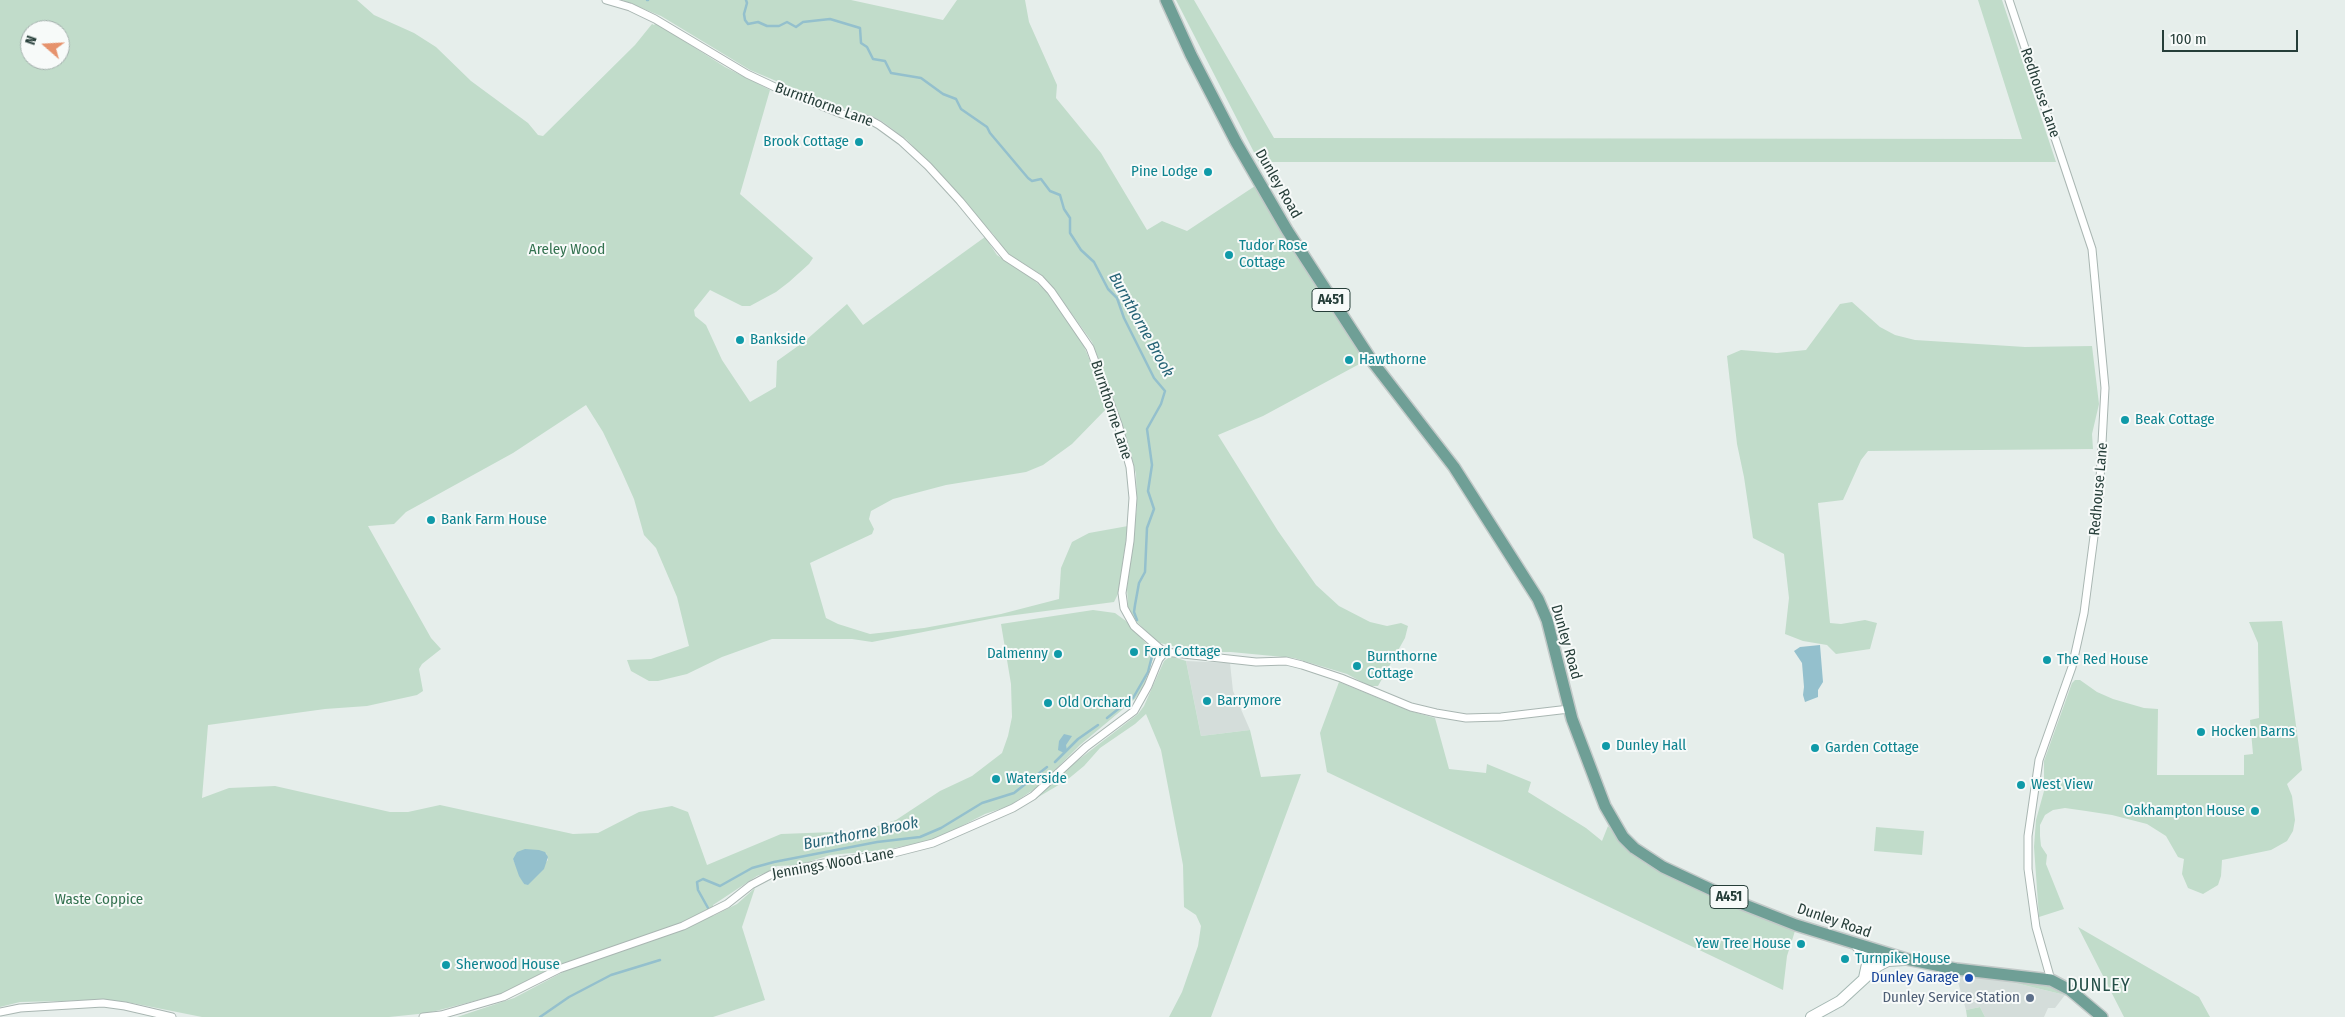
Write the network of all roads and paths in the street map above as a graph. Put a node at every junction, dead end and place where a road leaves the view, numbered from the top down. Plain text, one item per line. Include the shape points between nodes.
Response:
1 (606, 0) edge
2 (1166, 0) edge
3 (2009, 0) edge
4 (1165, 652) junction
5 (1570, 709) junction
6 (1857, 946) junction
7 (1906, 960) junction
8 (1864, 978) junction
9 (2051, 980) junction
10 (0, 1012) edge
11 (172, 1017) edge
12 (423, 1017) edge
13 (1811, 1017) edge
14 (2102, 1017) edge

1 - 4 street, Burnthorne Lane via 655,19 747,74 779,89 842,114 875,122 928,166 1006,258 1040,279 1051,291 1090,348 1110,397 1130,467 1132,515 1122,593 1124,608 1134,626
2 - 5 main road, Dunley Road / A451 via 1236,142 1287,230 1372,362 1454,467 1538,599 1547,620
3 - 9 street, Redhouse Lane via 2092,249 2105,388 2099,498 2084,613 2072,667 2039,760 2028,836 2028,869 2036,927
4 - 5 street via 1256,662 1286,661 1341,678 1411,707 1466,718
4 - 12 street, Jennings Wood Lane via 1134,711 1086,747 1033,796 1013,808 933,843 890,854 824,863 770,875 727,904 683,926 559,969 503,997 441,1016
5 - 6 main road, Dunley Road / A451 via 1605,806 1623,837 1634,848 1663,866 1740,902
6 - 7 main road, Dunley Road / A451
6 - 8 street via 1867,964
7 - 8 street via 1883,963
7 - 9 main road, Dunley Road / A451
8 - 13 street via 1840,1001
9 - 14 main road, Dunley Road / A451 via 2070,990
10 - 11 street via 103,1003

